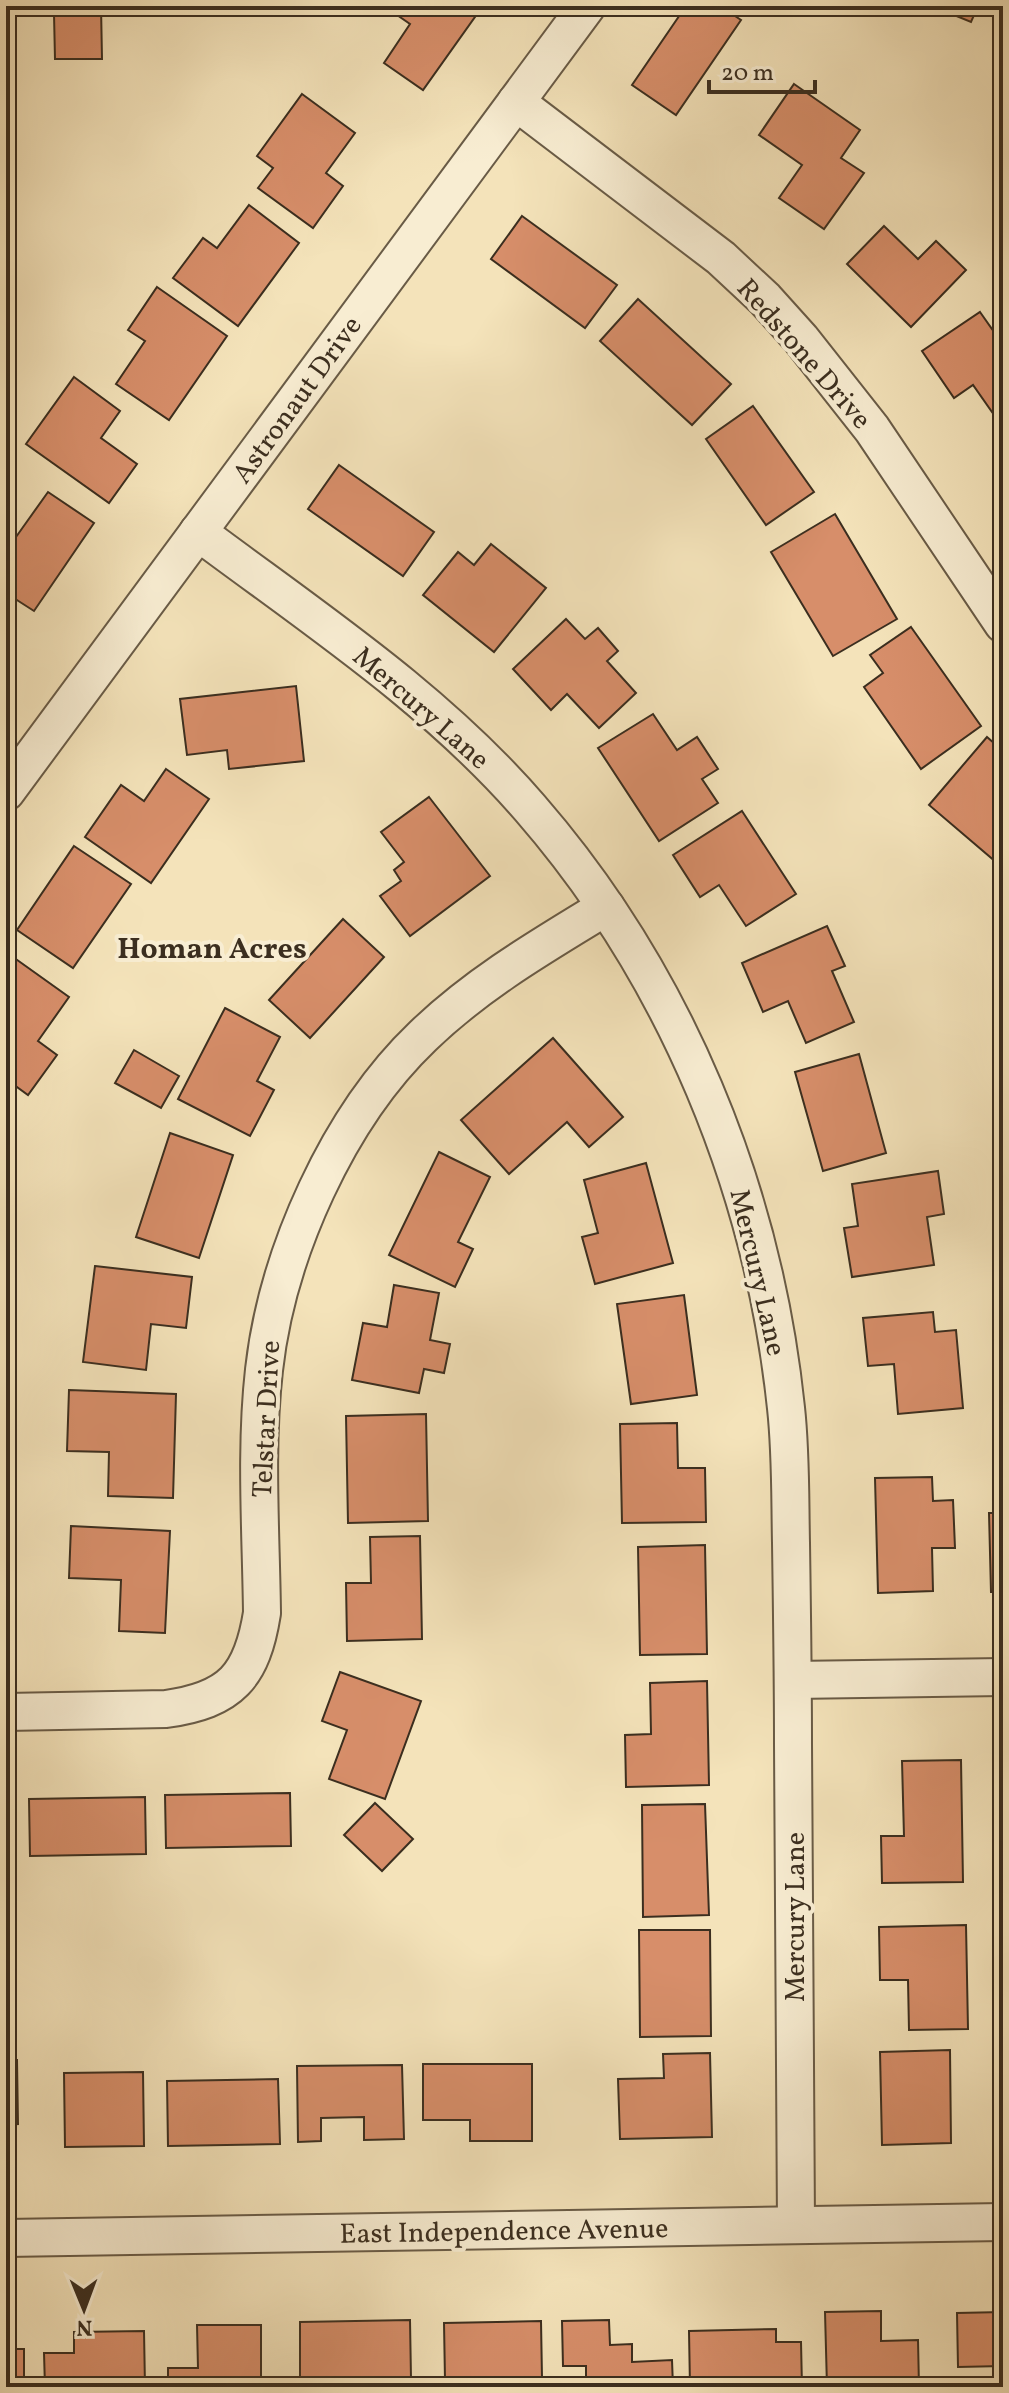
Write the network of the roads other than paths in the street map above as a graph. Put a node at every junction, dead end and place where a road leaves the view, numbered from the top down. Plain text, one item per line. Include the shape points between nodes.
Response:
1 (587, 6) edge
2 (516, 102) junction
3 (198, 532) junction
4 (1003, 624) edge
5 (6, 792) edge
6 (606, 907) junction
7 (1003, 1677) edge
8 (793, 1680) junction
9 (6, 1712) edge
10 (1003, 2222) edge
11 (796, 2225) junction
12 (6, 2238) edge

1 - 2 street, Astronaut Drive
2 - 3 street, Astronaut Drive
2 - 4 street, Redstone Drive via 721,258 765,299 872,429
3 - 5 street, Astronaut Drive
3 - 6 street, Mercury Lane via 381,668 462,737 532,810
6 - 8 street, Mercury Lane via 660,995 708,1095 760,1249 787,1413
6 - 9 street, Telstar Drive via 505,969 422,1037 376,1091 308,1210 279,1289 264,1368 262,1613 249,1665 233,1683 191,1705
7 - 8 street
8 - 11 street, Mercury Lane
10 - 11 street, East Independence Avenue
11 - 12 street, East Independence Avenue

